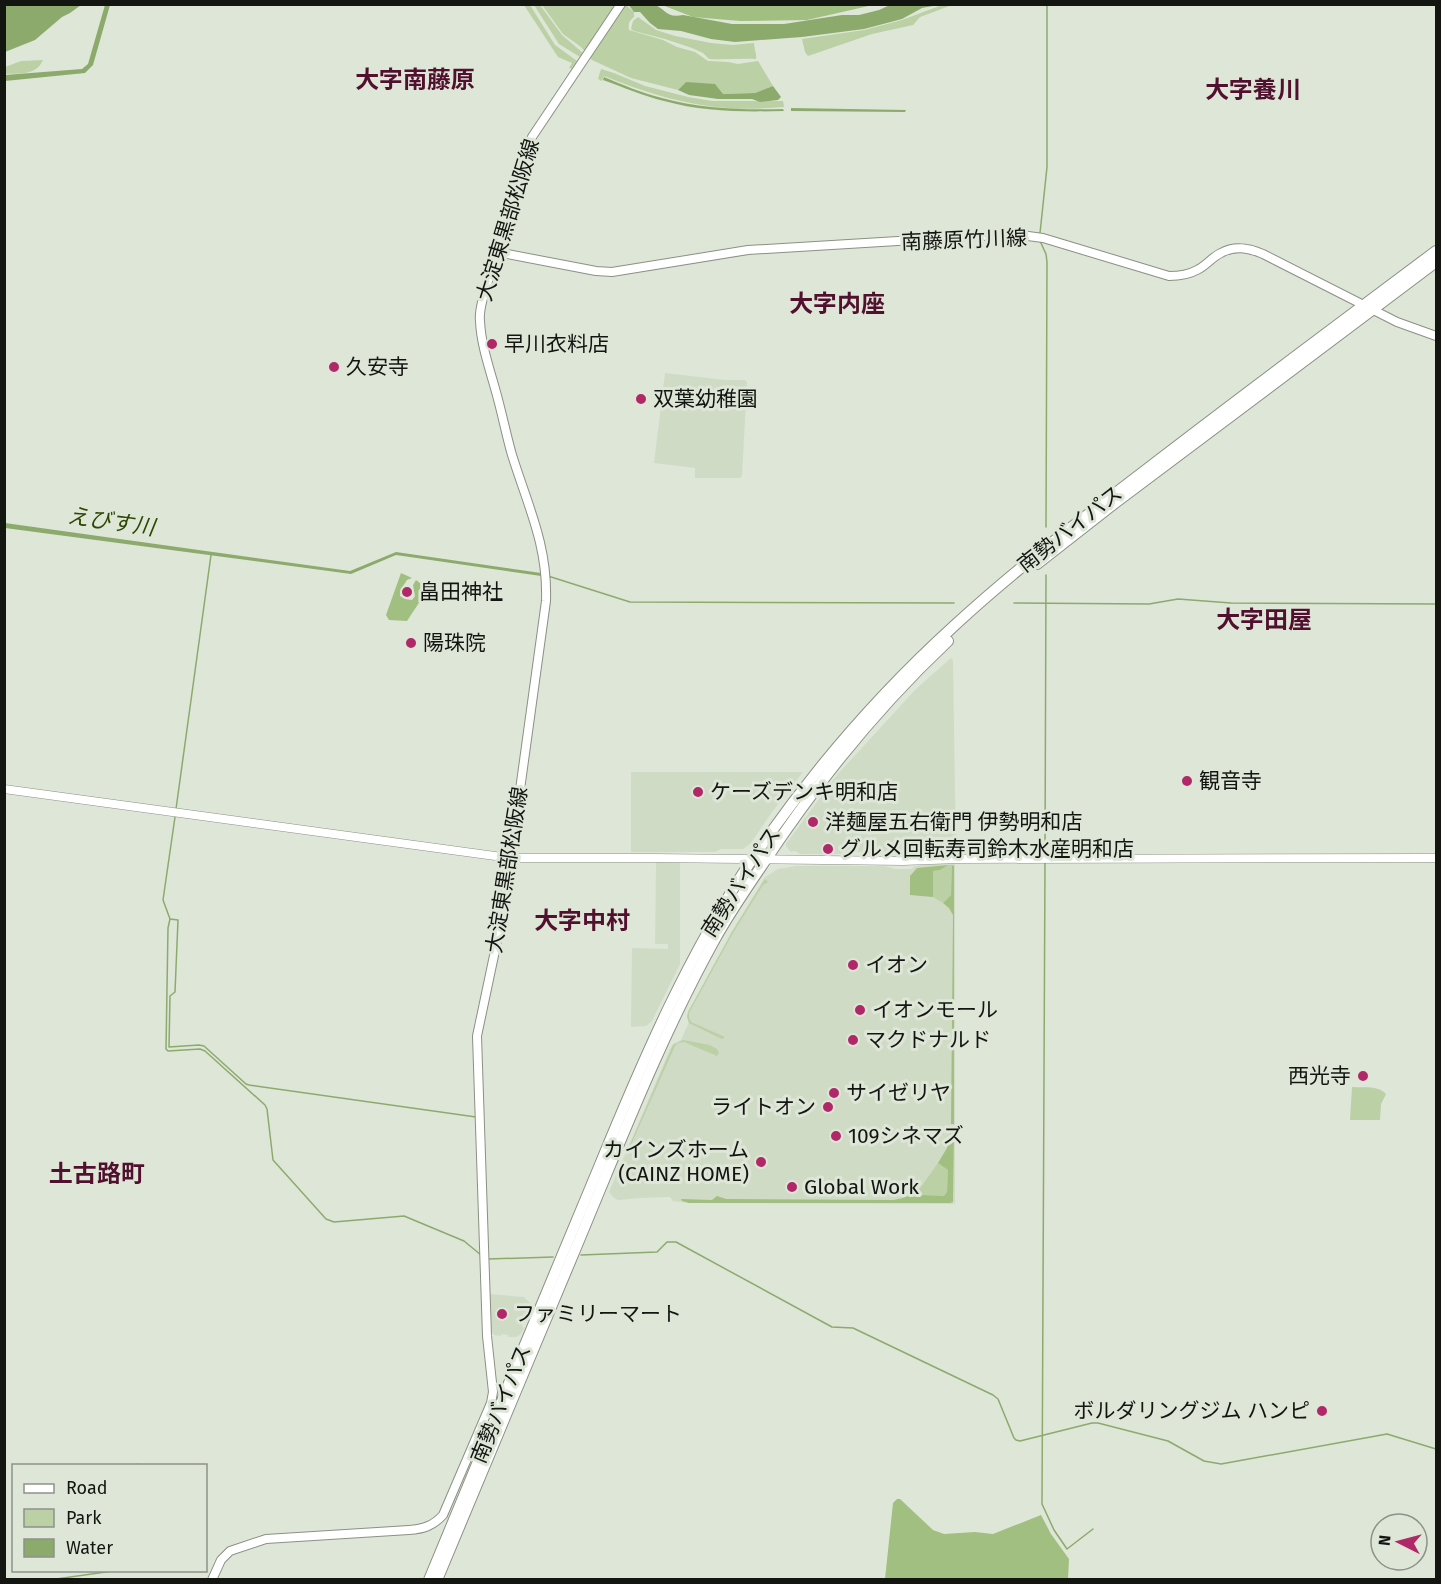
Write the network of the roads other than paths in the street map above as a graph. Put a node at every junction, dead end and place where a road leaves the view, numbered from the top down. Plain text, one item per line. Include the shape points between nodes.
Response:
1 (621, 4) edge
2 (1437, 251) edge
3 (497, 252) junction
4 (1437, 262) edge
5 (1369, 308) junction
6 (1437, 336) edge
7 (4, 789) edge
8 (510, 858) junction
9 (1437, 858) edge
10 (753, 859) junction
11 (766, 859) junction
12 (212, 1580) edge
13 (429, 1580) edge
14 (437, 1580) edge

1 - 3 main road, 大淀東黒部松阪線 via 532,137
2 - 5 highway, 南勢バイパス
3 - 5 main road, 南藤原竹川線 via 612,272 748,250 1013,234 1040,238 1169,276 1198,270 1221,252 1244,248
3 - 8 main road, 大淀東黒部松阪線 via 483,298 481,332 512,453 542,547 547,581
4 - 5 highway, 南勢バイパス
5 - 6 main road, 南藤原竹川線
5 - 10 highway, 南勢バイパス via 1269,376 1057,538 956,623 848,734
5 - 11 highway, 南勢バイパス via 1029,570 965,625 856,738
7 - 8 street
8 - 10 street
8 - 12 main road, 大淀東黒部松阪線 via 503,913 477,1036 491,1403 443,1515 431,1526 266,1539 230,1551
9 - 11 street
10 - 11 street
10 - 13 highway, 南勢バイパス via 703,940 655,1034
11 - 14 highway, 南勢バイパス via 715,939 667,1035

